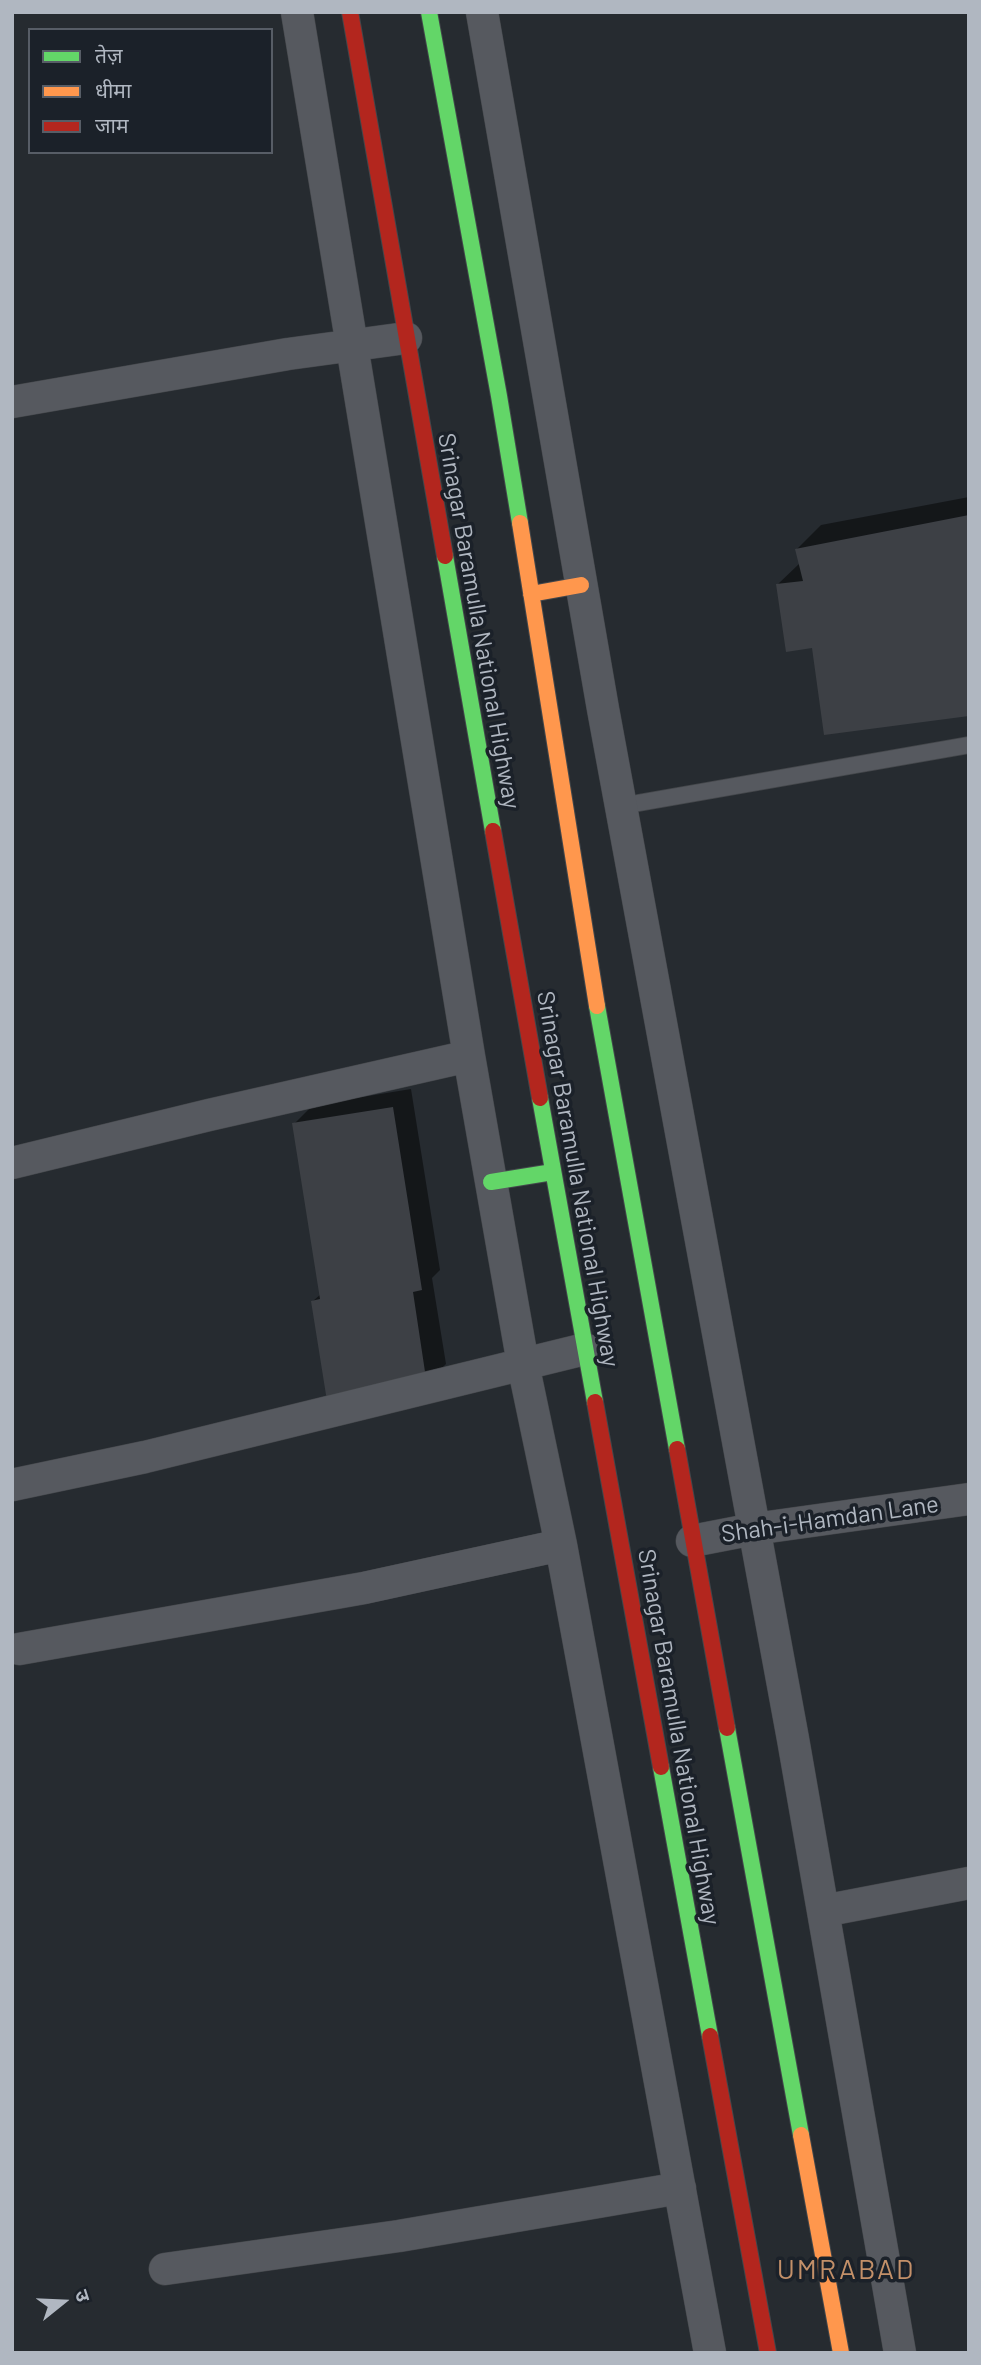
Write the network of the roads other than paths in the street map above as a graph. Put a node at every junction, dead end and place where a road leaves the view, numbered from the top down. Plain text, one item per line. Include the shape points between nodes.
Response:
1 (297, 12) edge
2 (350, 12) edge
3 (429, 12) edge
4 (482, 12) edge
5 (406, 338) junction
6 (351, 345) junction
7 (12, 402) edge
8 (581, 586) junction
9 (531, 594) junction
10 (969, 745) edge
11 (621, 806) junction
12 (469, 1056) junction
13 (12, 1163) edge
14 (554, 1172) junction
15 (491, 1182) junction
16 (585, 1349) junction
17 (523, 1364) junction
18 (12, 1485) edge
19 (969, 1499) edge
20 (754, 1529) junction
21 (692, 1541) junction
22 (561, 1545) junction
23 (19, 1648) dead end
24 (969, 1883) edge
25 (823, 1911) junction
26 (680, 2188) junction
27 (165, 2269) dead end
28 (710, 2353) edge
29 (768, 2353) edge
30 (841, 2353) edge
31 (900, 2353) edge

1 - 6 street
2 - 5 highway, Srinagar Baramulla National Highway
3 - 9 highway
4 - 8 street
5 - 6 street
5 - 14 highway, Srinagar Baramulla National Highway
6 - 7 street
6 - 12 street
8 - 9 highway
8 - 11 street
9 - 21 highway via 608,1071
10 - 11 lane
11 - 20 street
12 - 13 street
12 - 15 street
14 - 15 highway
14 - 16 highway, Srinagar Baramulla National Highway
15 - 17 street
16 - 17 street
16 - 29 highway, Srinagar Baramulla National Highway
17 - 18 street
17 - 22 street
19 - 20 street, Shah-i-Hamdan Lane
20 - 21 street, Shah-i-Hamdan Lane
20 - 25 street
21 - 30 highway
22 - 23 street via 365,1588
22 - 26 street
24 - 25 street
25 - 31 street
26 - 27 street via 399,2236
26 - 28 street

